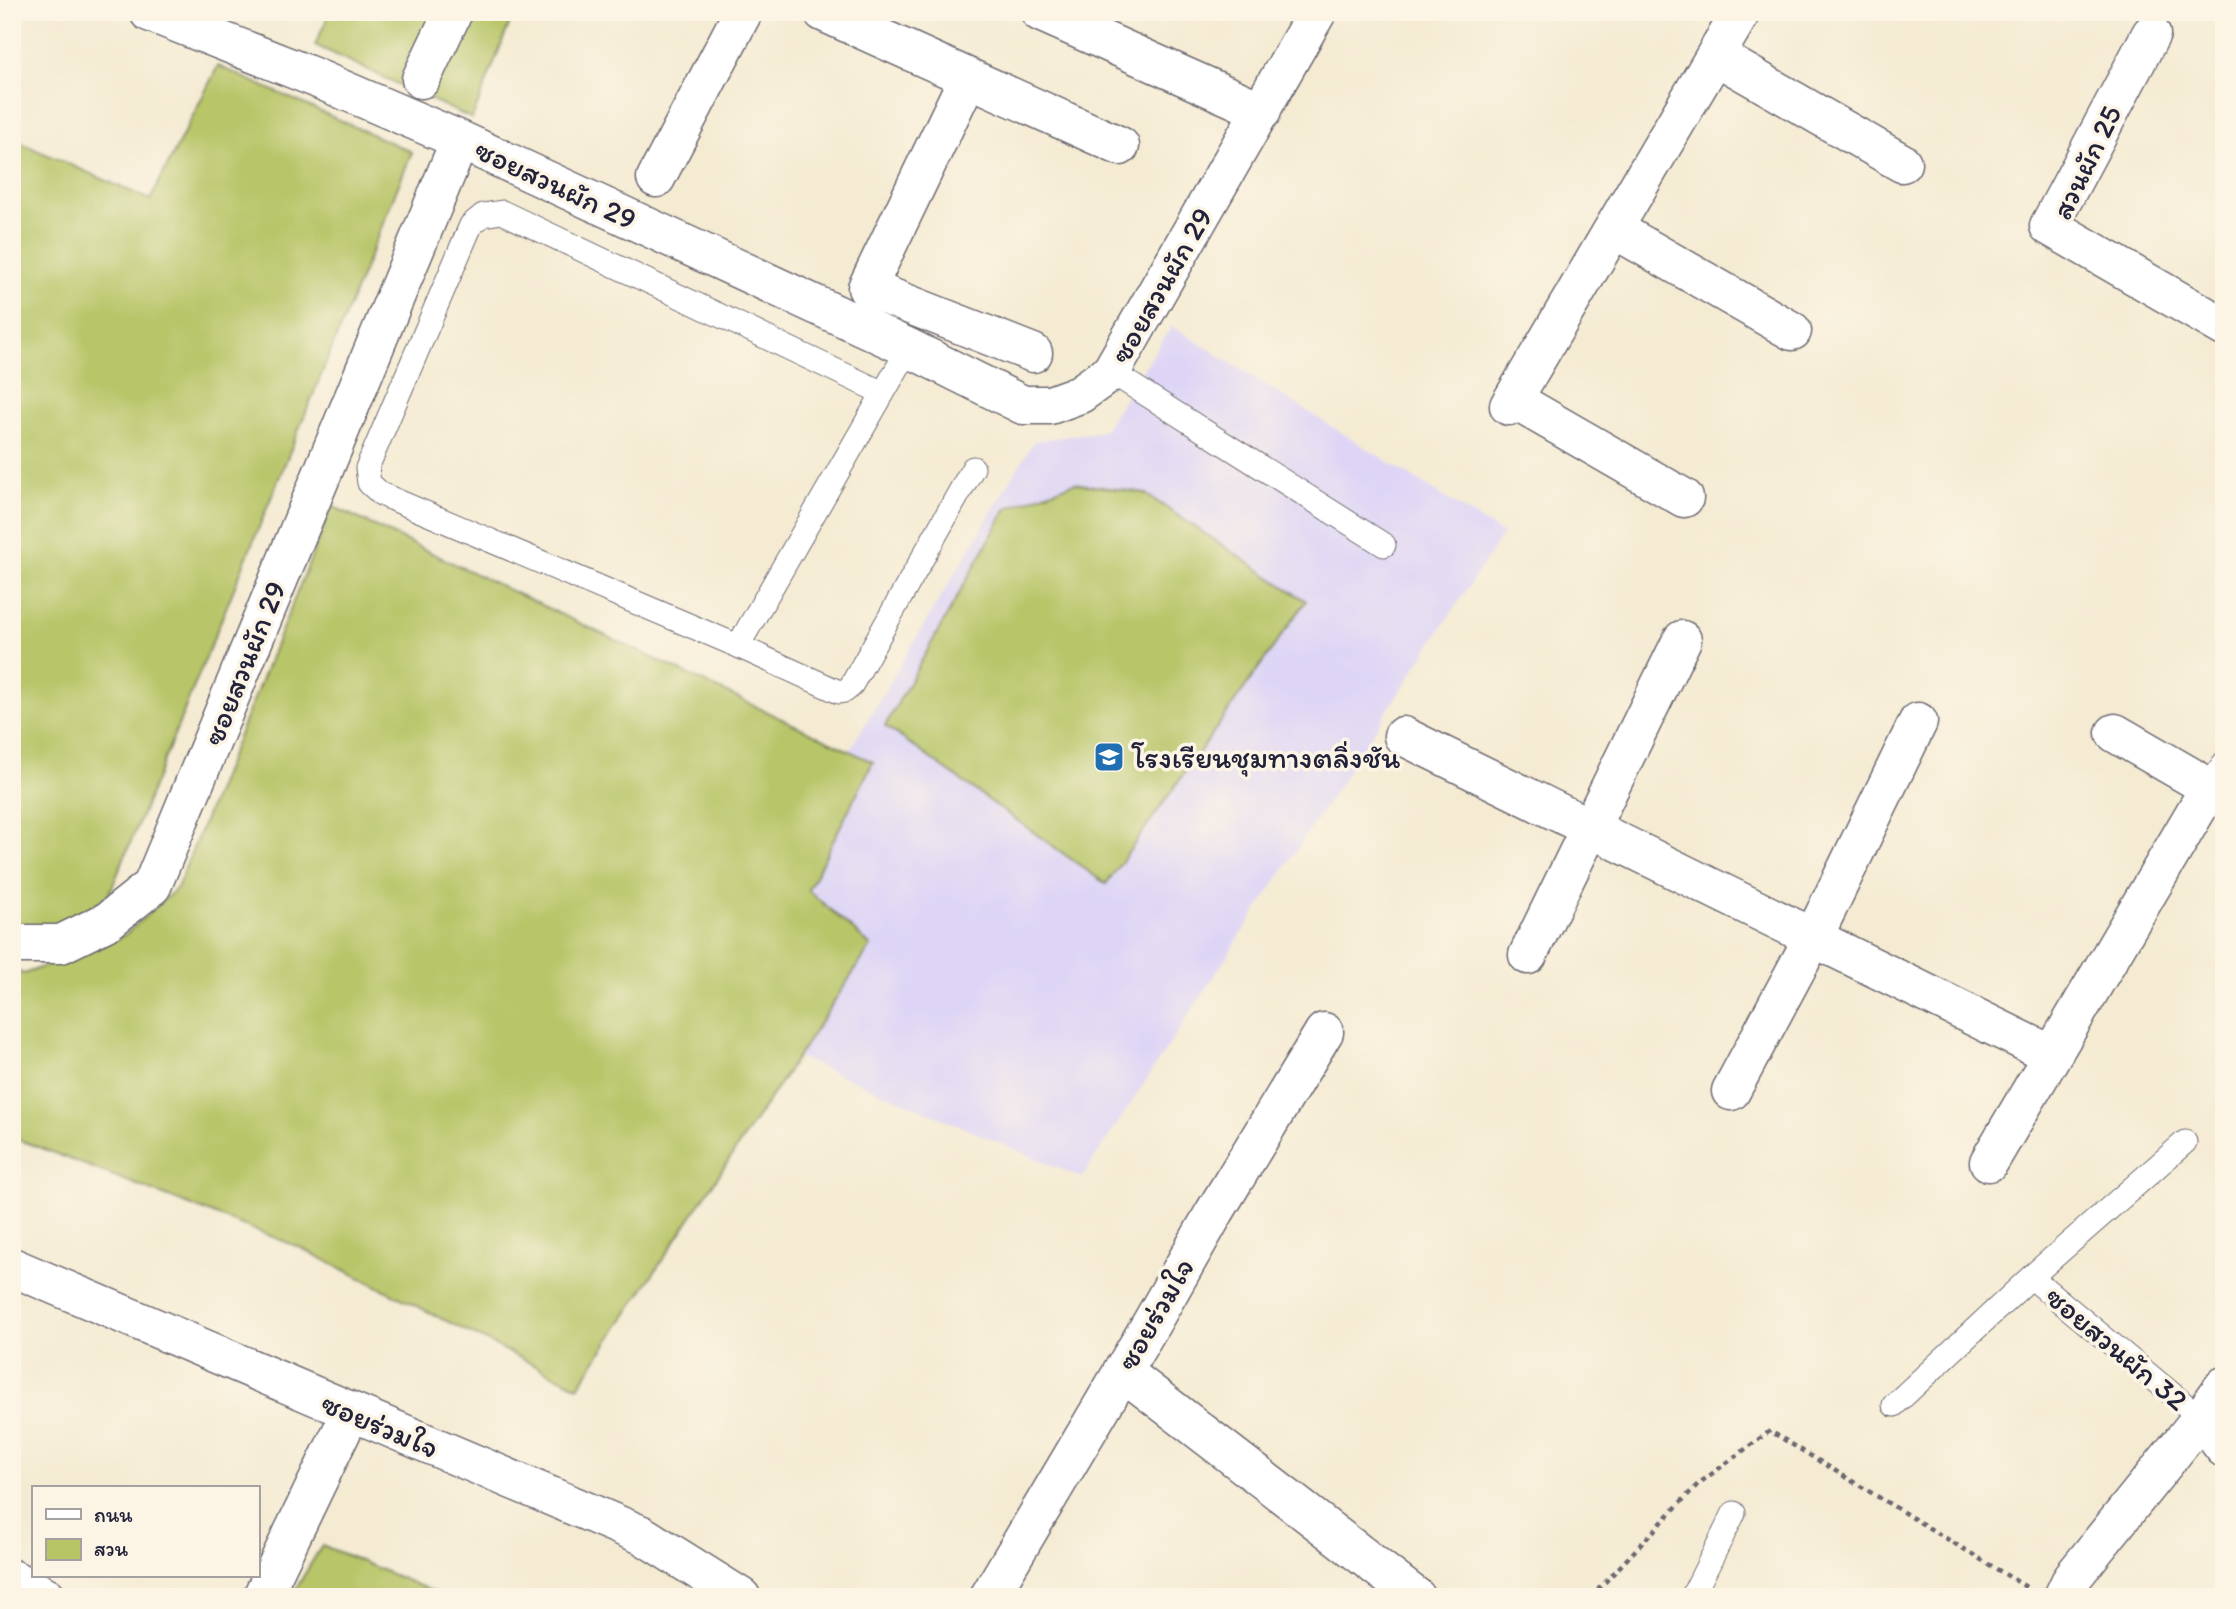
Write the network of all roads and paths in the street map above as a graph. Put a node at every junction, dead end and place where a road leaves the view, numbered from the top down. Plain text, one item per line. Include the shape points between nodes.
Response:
1 (149, 12) edge
2 (453, 12) edge
3 (743, 12) edge
4 (823, 12) edge
5 (1040, 12) edge
6 (1318, 12) edge
7 (1741, 12) edge
8 (2151, 34) dead end
9 (1716, 56) junction
10 (968, 78) junction
11 (421, 79) dead end
12 (1262, 111) junction
13 (460, 140) junction
14 (1120, 146) dead end
15 (1902, 163) dead end
16 (656, 178) dead end
17 (1614, 229) junction
18 (2224, 327) edge
19 (1792, 331) dead end
20 (909, 348) junction
21 (1033, 353) dead end
22 (1111, 372) junction
23 (883, 393) junction
24 (973, 468) dead end
25 (1684, 498) dead end
26 (1384, 545) dead end
27 (1682, 640) dead end
28 (738, 646) junction
29 (1918, 722) dead end
30 (2115, 733) dead end
31 (1403, 736) dead end
32 (2219, 782) edge
33 (1589, 828) junction
34 (1813, 938) junction
35 (12, 944) edge
36 (1528, 955) dead end
37 (1324, 1032) dead end
38 (2052, 1055) junction
39 (1731, 1091) dead end
40 (2185, 1142) dead end
41 (1989, 1162) dead end
42 (12, 1268) edge
43 (2031, 1277) junction
44 (1122, 1371) junction
45 (2224, 1386) edge
46 (1894, 1405) dead end
47 (351, 1412) junction
48 (2201, 1418) junction
49 (2224, 1448) edge
50 (1734, 1513) dead end
51 (12, 1579) edge
52 (2050, 1595) edge
53 (47, 1597) edge
54 (262, 1597) edge
55 (741, 1597) edge
56 (989, 1597) edge
57 (1416, 1597) edge
58 (1591, 1597) edge
59 (1692, 1597) edge

1 - 13 street
2 - 11 street
3 - 16 street
4 - 10 street
5 - 12 street
6 - 12 street, ซอยสวนผัก 29
7 - 9 street
8 - 18 street, สวนผัก 25 via 2049,226
9 - 15 street
9 - 17 street
10 - 14 street
10 - 21 street via 867,288
12 - 22 street, ซอยสวนผัก 29
13 - 20 street, ซอยสวนผัก 29
13 - 35 street, ซอยสวนผัก 29 via 152,886 108,921 61,944
17 - 19 street
17 - 25 street via 1512,403
20 - 22 street, ซอยสวนผัก 29 via 1023,405 1050,405 1080,394
20 - 23 lane
22 - 26 lane
23 - 28 lane
23 - 28 lane via 502,212 483,215 471,225 367,468 369,483 381,494
24 - 28 lane via 845,691
27 - 33 street
29 - 34 street
30 - 32 street
31 - 33 street
32 - 38 street
33 - 34 street
33 - 36 street
34 - 38 street
34 - 39 street
37 - 44 street, ซอยร่วมใจ
38 - 41 street
40 - 43 lane, ซอยสวนผัก 32
42 - 47 street, ซอยร่วมใจ
43 - 46 lane
43 - 48 lane, ซอยสวนผัก 32
44 - 56 street, ซอยร่วมใจ
44 - 57 street
45 - 48 street
47 - 54 street
47 - 55 street, ซอยร่วมใจ via 642,1535
48 - 49 street, ซอยสวนผัก 32
48 - 52 street via 2072,1578
50 - 59 lane
51 - 53 street
52 - 58 path via 1770,1431 1698,1484

